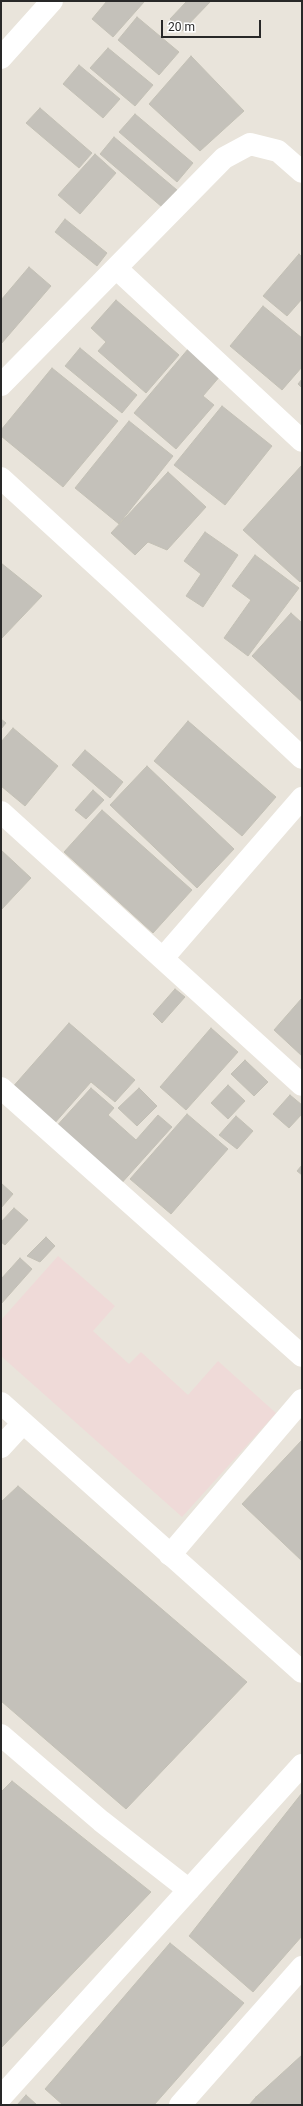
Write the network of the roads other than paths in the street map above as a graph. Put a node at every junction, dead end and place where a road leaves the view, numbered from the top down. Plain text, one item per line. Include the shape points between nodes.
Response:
1 (52, 1) edge
2 (1, 58) edge
3 (302, 172) edge
4 (116, 268) junction
5 (1, 385) edge
6 (302, 441) edge
7 (1, 478) edge
8 (302, 758) edge
9 (302, 798) edge
10 (1, 812) edge
11 (163, 958) junction
12 (302, 1085) edge
13 (1, 1088) edge
14 (302, 1356) edge
15 (302, 1400) edge
16 (1, 1403) edge
17 (23, 1423) junction
18 (1, 1447) edge
19 (170, 1554) junction
20 (302, 1672) edge
21 (1, 1735) edge
22 (302, 1765) edge
23 (189, 1890) junction
24 (302, 1967) edge
25 (1, 2097) edge
26 (180, 2105) edge

1 - 2 street
3 - 4 street via 278,151 250,144 224,158
4 - 5 street
4 - 6 street
7 - 8 street
9 - 11 street
10 - 11 street
11 - 12 street
13 - 14 street
15 - 19 street
16 - 17 street
17 - 18 street
17 - 19 street
19 - 20 street
21 - 23 street
22 - 23 street
23 - 25 street
24 - 26 street

